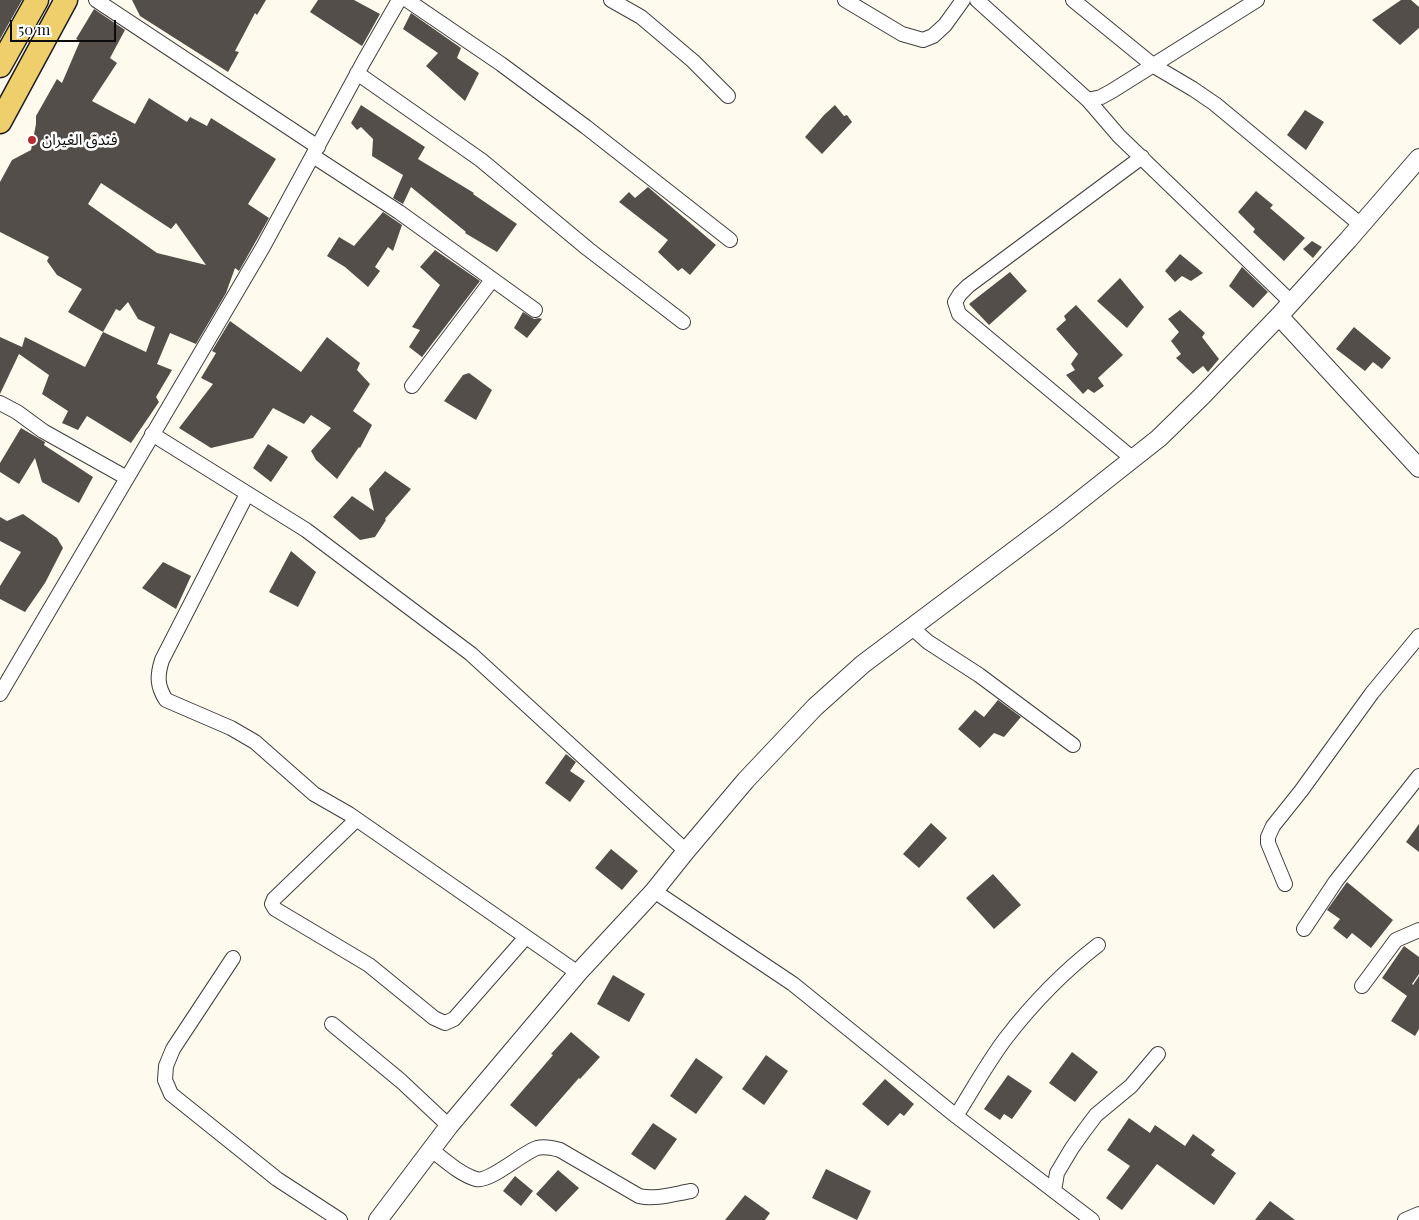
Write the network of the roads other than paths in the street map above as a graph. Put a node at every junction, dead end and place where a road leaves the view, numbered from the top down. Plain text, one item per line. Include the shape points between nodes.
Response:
1 (37, 0) edge
2 (66, 0) edge
3 (96, 0) edge
4 (399, 0) edge
5 (406, 0) edge
6 (611, 0) edge
7 (845, 0) edge
8 (963, 0) edge
9 (976, 0) edge
10 (1073, 0) edge
11 (1257, 0) edge
12 (0, 66) edge
13 (1154, 66) junction
14 (357, 73) junction
15 (728, 96) dead end
16 (1088, 100) junction
17 (0, 122) edge
18 (315, 151) junction
19 (1142, 157) junction
20 (1419, 159) edge
21 (1361, 225) junction
22 (730, 240) dead end
23 (492, 280) junction
24 (1291, 302) junction
25 (535, 310) dead end
26 (1279, 316) junction
27 (683, 322) dead end
28 (412, 386) dead end
29 (0, 403) edge
30 (152, 434) junction
31 (1133, 459) junction
32 (1419, 468) edge
33 (127, 478) junction
34 (247, 494) junction
35 (911, 627) junction
36 (1419, 636) edge
37 (0, 694) edge
38 (1073, 744) dead end
39 (1419, 776) edge
40 (356, 820) junction
41 (686, 851) junction
42 (1285, 884) dead end
43 (654, 891) junction
44 (1304, 929) dead end
45 (1419, 930) edge
46 (526, 937) junction
47 (1098, 944) dead end
48 (233, 958) dead end
49 (578, 973) junction
50 (1362, 986) dead end
51 (332, 1024) dead end
52 (1158, 1054) dead end
53 (956, 1116) junction
54 (449, 1126) junction
55 (430, 1149) junction
56 (691, 1191) dead end
57 (1054, 1191) junction
58 (1419, 1214) edge
59 (340, 1220) edge
60 (378, 1220) edge
61 (1092, 1220) edge
62 (1405, 1220) edge

1 - 12 main road
2 - 17 main road
3 - 18 street
4 - 14 street
5 - 22 street via 570,115
6 - 15 street via 641,17
7 - 8 street via 902,34 923,40 945,25
9 - 16 street
10 - 13 street
11 - 13 street
13 - 16 street via 1101,97
13 - 21 street via 1215,104
14 - 18 street
14 - 27 street via 481,160
16 - 19 street
18 - 23 street
18 - 30 street via 263,247
19 - 24 street
19 - 31 street via 968,286 955,302 959,314
20 - 21 street
21 - 24 street
23 - 25 street
23 - 28 street
24 - 26 street
26 - 31 street via 1202,396
26 - 32 street
29 - 33 street
30 - 33 street
30 - 34 street
31 - 35 street
33 - 37 street
34 - 40 street via 162,660 157,681 160,691 166,700 255,742 314,794
34 - 41 street via 306,530 472,654
35 - 38 street
35 - 41 street via 815,707 746,780
36 - 42 street via 1372,693 1273,826 1268,842
39 - 44 street via 1336,881
40 - 46 street
40 - 46 street via 274,899 275,909 369,965 434,1018 445,1023 454,1019
41 - 43 street
43 - 49 street
43 - 53 street via 794,984
45 - 50 street via 1396,940
46 - 49 street
47 - 53 street via 1043,993 1006,1039
48 - 59 street via 173,1049 166,1066 165,1080 170,1094 278,1179
49 - 54 street
51 - 54 street
52 - 57 street via 1131,1086 1107,1104 1088,1126 1057,1173
53 - 57 street
54 - 55 street
55 - 56 street via 478,1180 539,1148 549,1147 560,1150 639,1196 646,1198
55 - 60 street
57 - 61 street
58 - 62 street

